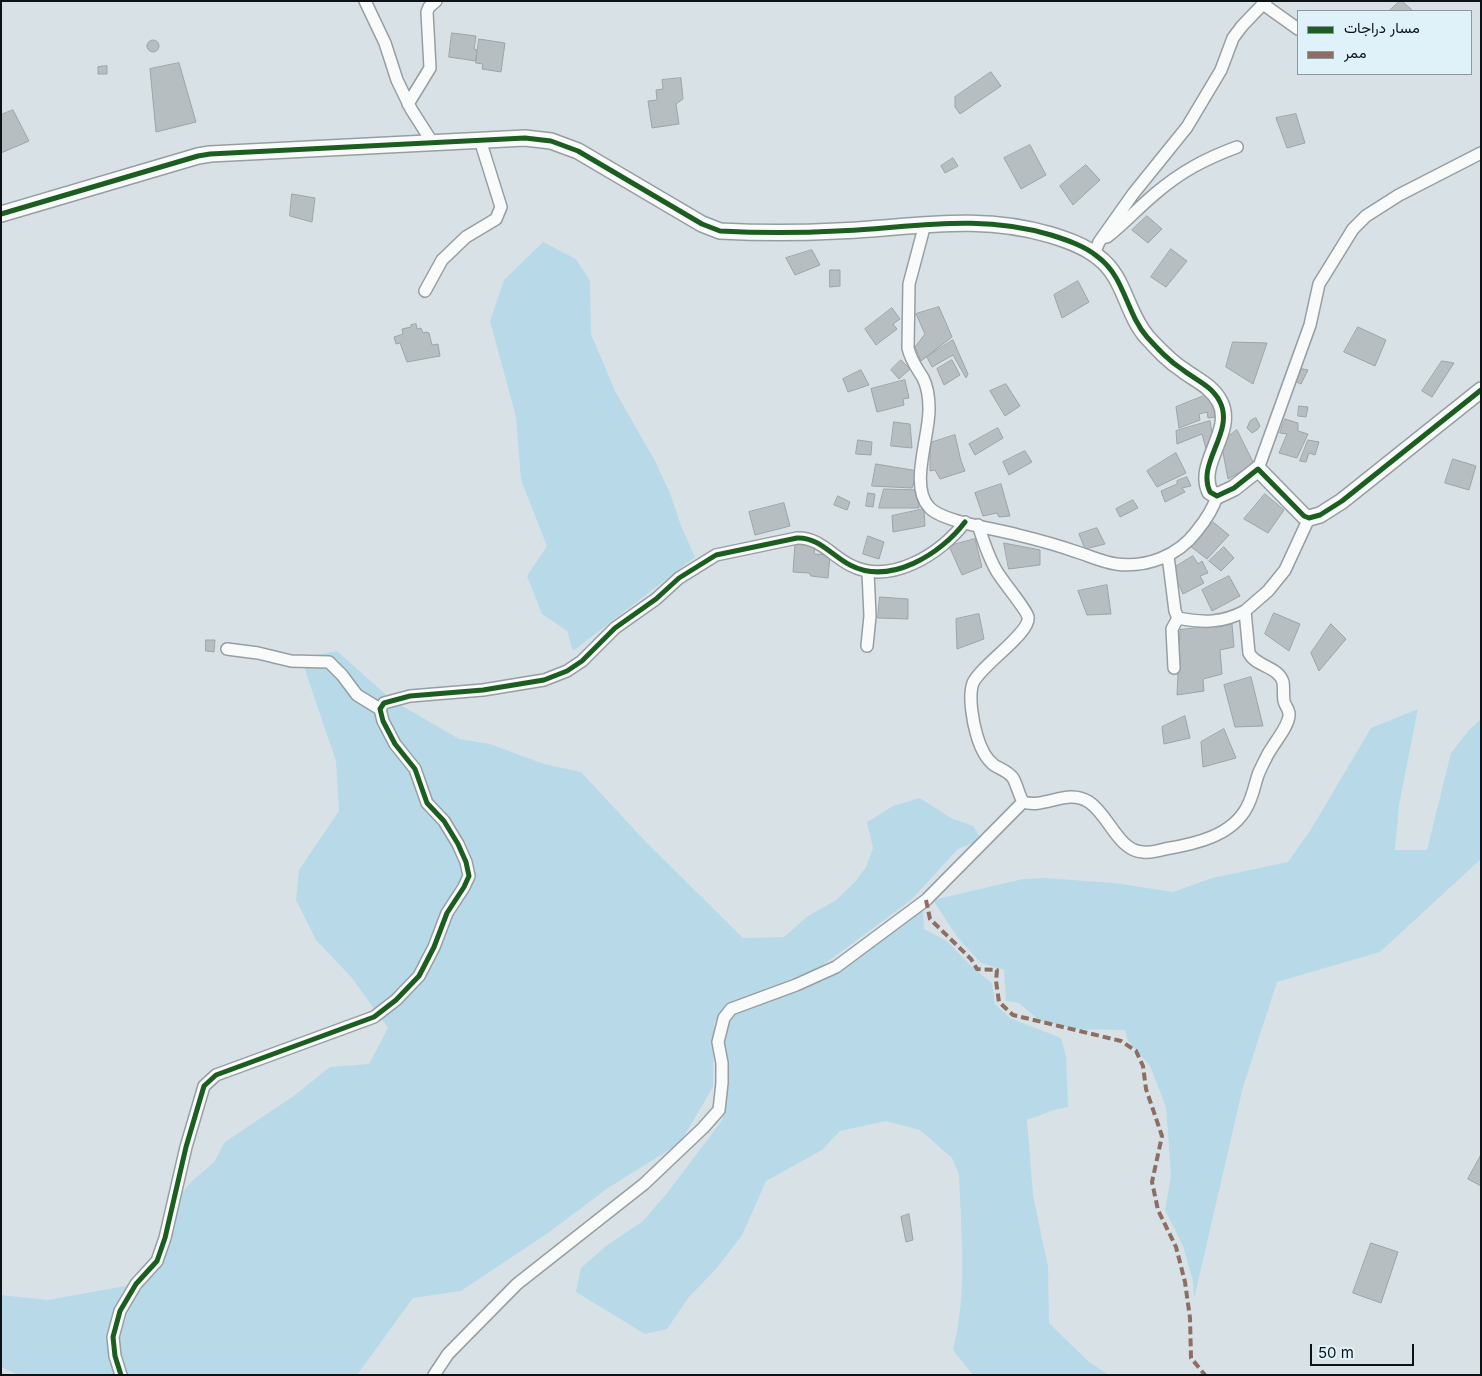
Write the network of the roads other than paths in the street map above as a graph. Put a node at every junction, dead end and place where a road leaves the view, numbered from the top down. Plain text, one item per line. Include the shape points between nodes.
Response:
1 (365, 1) edge
2 (436, 1) edge
3 (1265, 3) edge
4 (1297, 28) edge
5 (408, 104) junction
6 (480, 140) junction
7 (432, 142) junction
8 (1237, 147) dead end
9 (1481, 153) edge
10 (1, 214) edge
11 (925, 224) junction
12 (1096, 248) junction
13 (425, 292) dead end
14 (1481, 390) edge
15 (1258, 469) junction
16 (1217, 496) junction
17 (1309, 518) junction
18 (965, 522) junction
19 (978, 525) junction
20 (1168, 556) junction
21 (868, 572) junction
22 (1246, 611) junction
23 (1178, 618) junction
24 (867, 646) dead end
25 (227, 649) dead end
26 (1174, 668) dead end
27 (380, 709) junction
28 (1023, 802) junction
29 (121, 1375) edge
30 (434, 1375) edge

1 - 5 street via 386,43
2 - 5 street via 427,12 430,68
3 - 4 street
3 - 12 street via 1233,38 1221,70 1187,127 1133,194
5 - 7 street
6 - 7 street
6 - 11 street via 540,139 563,144 711,229 720,231 838,231
6 - 13 street via 501,207 496,218 466,237 442,260
7 - 10 street via 204,155
8 - 12 street via 1204,160 1180,175
9 - 15 street via 1399,195 1366,216 1353,229 1319,284 1310,325
11 - 12 street via 1000,224
11 - 18 street via 912,268 908,305 908,348 924,380 929,408 921,489 930,509 942,517
12 - 16 street via 1114,274 1145,334 1163,354 1209,388 1221,403 1224,415 1222,428 1207,479 1210,492
14 - 17 street via 1342,502
15 - 16 street via 1234,488
15 - 17 street
16 - 20 street via 1193,536
17 - 22 street via 1285,570
18 - 19 street
18 - 21 street via 939,549 921,560 887,572
19 - 20 street via 1117,564 1137,564
19 - 28 street via 996,570 1029,618 1022,632 973,683 973,720 977,738 986,755 1012,778
20 - 23 street
21 - 24 street via 870,616
21 - 27 street via 849,565 807,537 716,555 679,578 567,671 535,682 410,696 384,703
22 - 23 street via 1210,622
22 - 28 street via 1249,653 1252,659 1279,675 1289,718 1269,751 1248,806 1233,824 1214,836 1184,846 1141,852 1127,848 1096,807 1079,797 1038,805
23 - 26 street via 1172,629
25 - 27 street via 292,661 329,662 357,696
27 - 29 street via 395,744 416,769 427,803 444,821 458,844 469,876 447,913 419,976 396,1000 374,1017 216,1075 204,1086 157,1261 136,1284 120,1311 113,1337
28 - 30 street via 926,900 836,967 731,1009 724,1018 718,1042 722,1071 719,1110 644,1184 516,1284 448,1354

